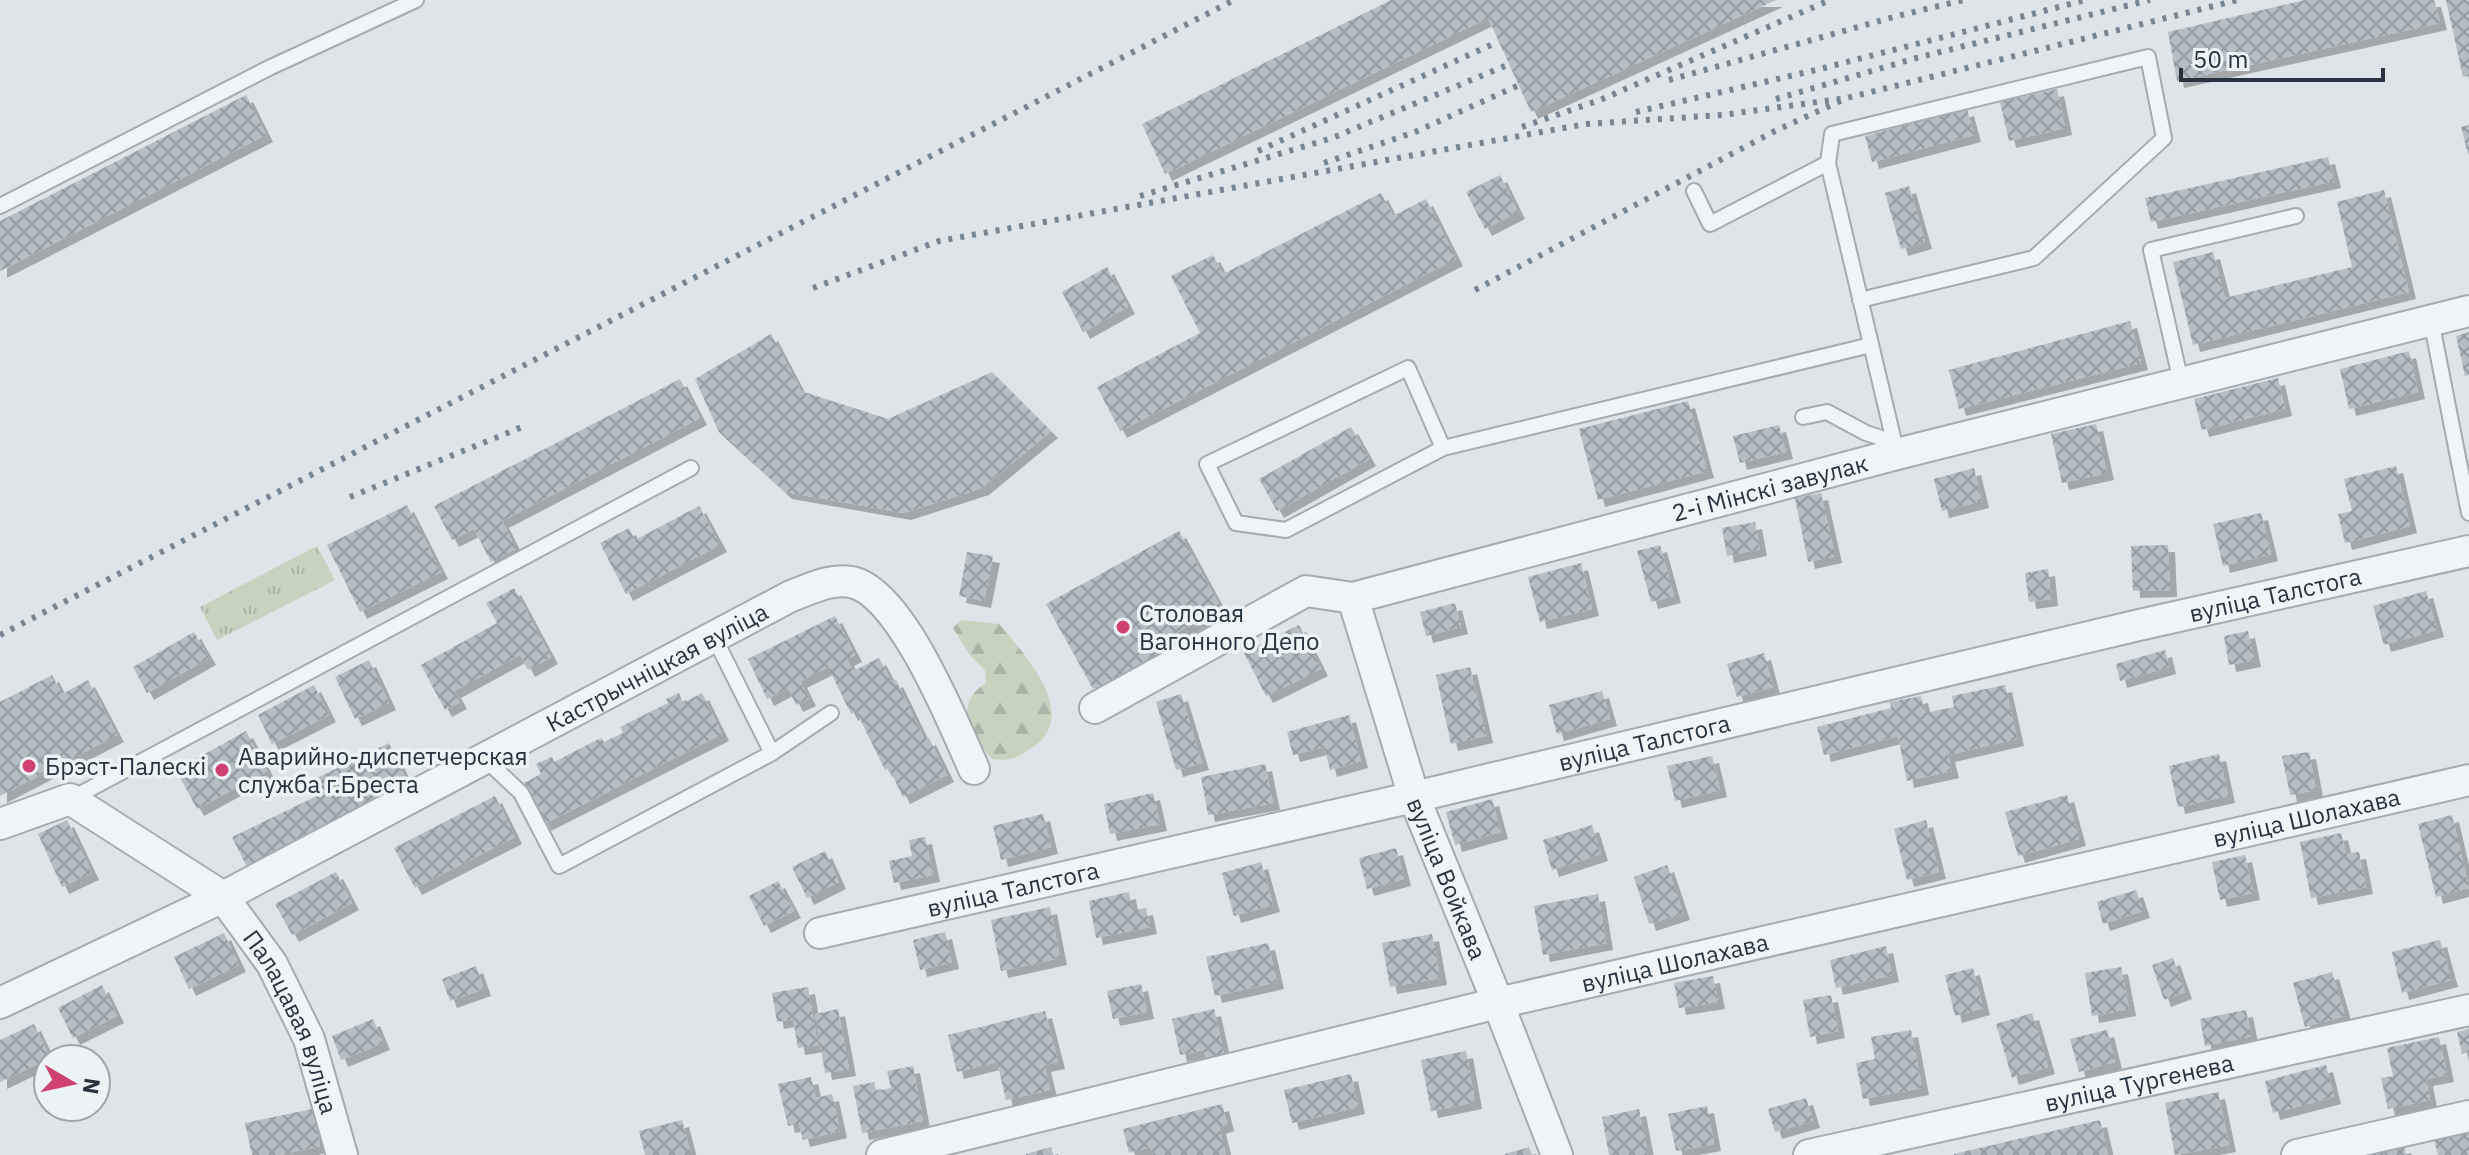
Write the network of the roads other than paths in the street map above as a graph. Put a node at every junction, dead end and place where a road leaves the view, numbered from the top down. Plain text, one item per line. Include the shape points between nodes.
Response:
1 (416, 0) edge
2 (1828, 163) junction
3 (1694, 191) dead end
4 (0, 206) edge
5 (2296, 216) dead end
6 (1860, 300) junction
7 (2469, 311) edge
8 (2431, 320) junction
9 (1871, 345) junction
10 (2181, 382) junction
11 (1803, 417) dead end
12 (1443, 448) junction
13 (1896, 448) junction
14 (691, 468) dead end
15 (2469, 513) edge
16 (2469, 551) edge
17 (1353, 598) junction
18 (714, 637) junction
19 (1095, 708) dead end
20 (831, 713) dead end
21 (772, 753) junction
22 (486, 760) junction
23 (974, 769) dead end
24 (2469, 780) edge
25 (1414, 797) junction
26 (70, 799) junction
27 (0, 824) edge
28 (223, 897) junction
29 (820, 933) dead end
30 (0, 1003) edge
31 (1498, 1003) junction
32 (2469, 1010) edge
33 (2469, 1116) edge
34 (342, 1155) edge
35 (882, 1155) edge
36 (1557, 1155) edge
37 (1809, 1155) edge
38 (2297, 1155) edge

1 - 4 lane via 271,67
2 - 3 lane via 1710,224
2 - 6 lane
2 - 6 lane via 1832,134 2148,57 2164,138 2034,258
5 - 10 lane via 2151,250
6 - 9 lane
7 - 8 street, 2-і Мінскі завулак
8 - 10 street, 2-і Мінскі завулак
8 - 15 lane
9 - 12 lane
9 - 13 lane
10 - 13 street, 2-і Мінскі завулак
11 - 13 lane via 1827,412
12 - 12 lane via 1286,530 1236,523 1207,464 1408,368
13 - 17 street, 2-і Мінскі завулак
14 - 26 lane
16 - 25 street, вуліца Талстога
17 - 19 street, 2-і Мінскі завулак via 1306,591
17 - 25 street, вуліца Войкава
18 - 21 lane
18 - 22 street, Кастрычніцкая вуліца
18 - 23 street, Кастрычніцкая вуліца via 828,582 852,582 872,592 909,636
20 - 21 lane
21 - 22 lane via 559,866 521,793
22 - 28 street, Кастрычніцкая вуліца
24 - 31 street, вуліца Шолахава
25 - 29 street, вуліца Талстога
25 - 31 street, вуліца Войкава
26 - 27 street
26 - 28 street
28 - 30 street, Кастрычніцкая вуліца
28 - 34 street, Палацавая вуліца via 272,964 309,1039
31 - 35 street, вуліца Шолахава
31 - 36 street, вуліца Войкава
32 - 37 street, вуліца Тургенева
33 - 38 street

